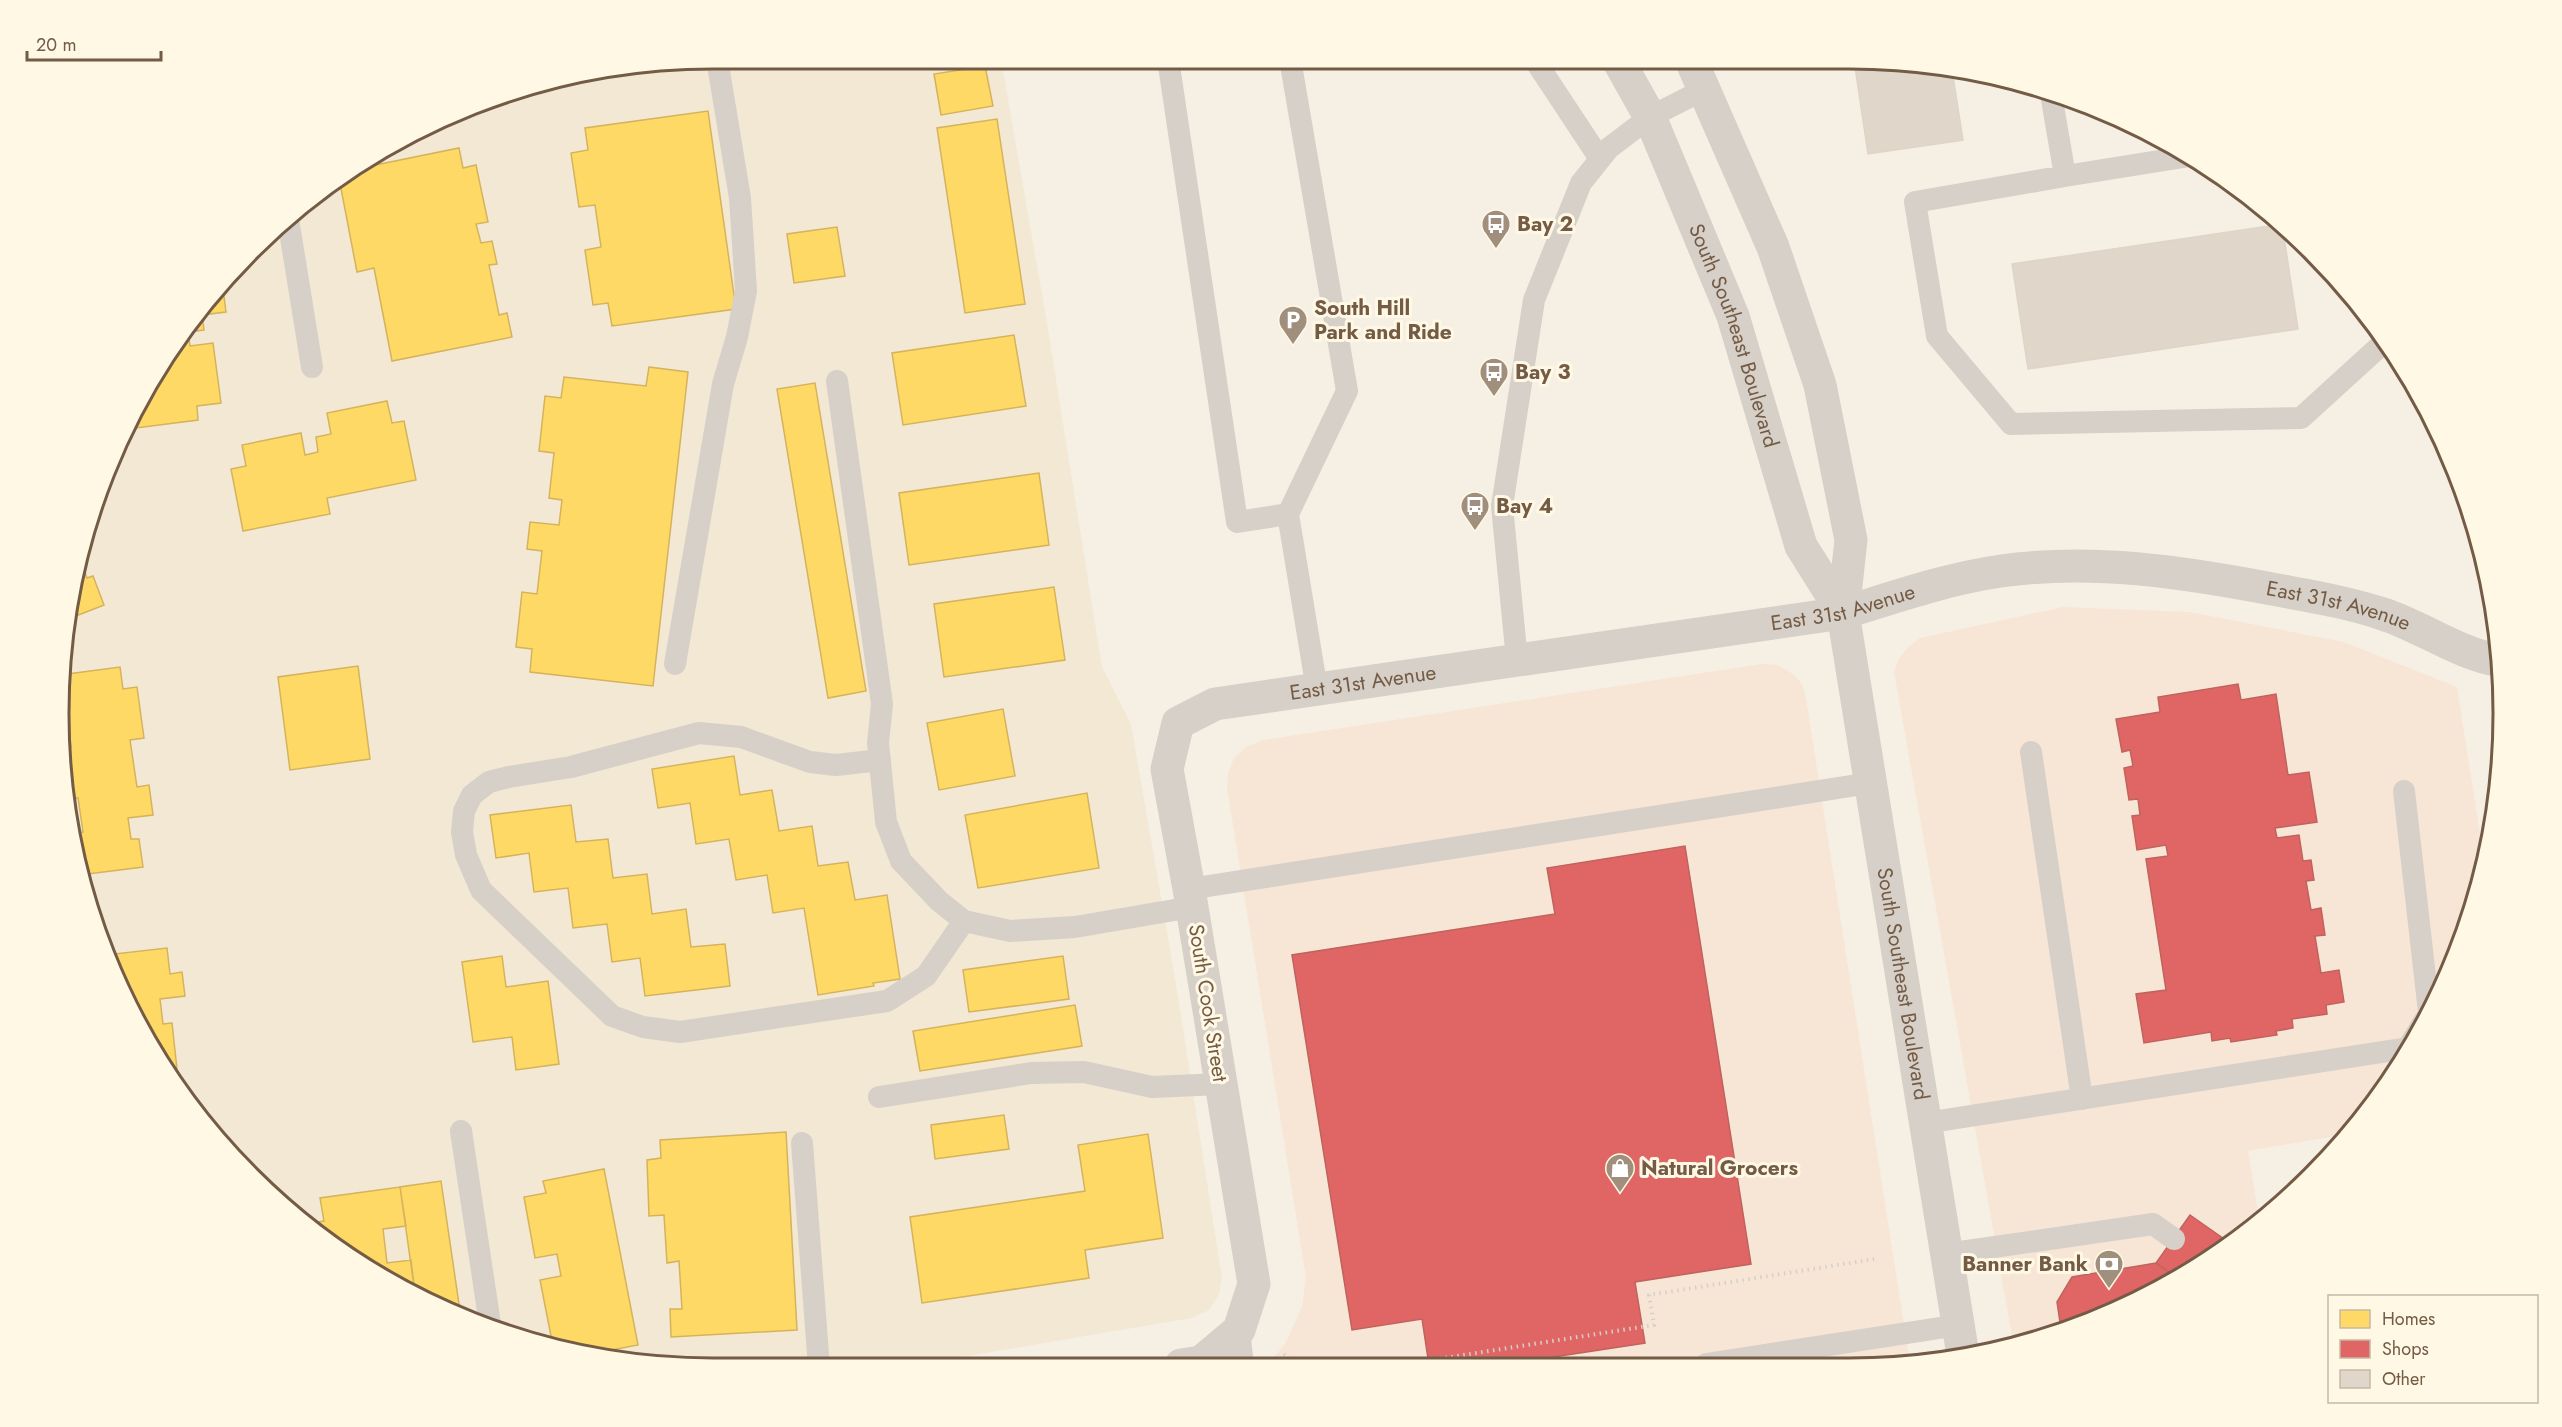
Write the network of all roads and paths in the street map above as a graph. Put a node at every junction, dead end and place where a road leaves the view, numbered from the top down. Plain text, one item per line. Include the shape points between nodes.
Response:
1 (719, 69) edge
2 (1169, 69) edge
3 (1292, 69) edge
4 (1541, 69) edge
5 (1623, 69) edge
6 (1696, 69) edge
7 (1706, 89) junction
8 (2052, 102) edge
9 (1650, 117) junction
10 (2176, 158) edge
11 (1600, 159) junction
12 (2066, 176) junction
13 (290, 229) edge
14 (2379, 347) edge
15 (312, 367) dead end
16 (837, 381) dead end
17 (1288, 514) junction
18 (1843, 613) junction
19 (2491, 659) edge
20 (1517, 660) junction
21 (675, 664) dead end
22 (1317, 690) junction
23 (1178, 723) joint
24 (2031, 752) dead end
25 (880, 760) junction
26 (1870, 783) junction
27 (2404, 791) dead end
28 (1191, 898) junction
29 (964, 921) junction
30 (2427, 998) edge
31 (2398, 1050) edge
32 (1221, 1084) junction
33 (879, 1097) dead end
34 (2082, 1099) junction
35 (1925, 1123) junction
36 (461, 1131) dead end
37 (802, 1143) dead end
38 (2174, 1239) dead end
39 (1946, 1254) junction
40 (1875, 1259) dead end
41 (489, 1317) edge
42 (1239, 1330) junction
43 (1961, 1340) edge
44 (1284, 1354) dead end
45 (1787, 1357) edge
46 (818, 1358) edge
47 (1206, 1358) edge
48 (1242, 1358) edge
49 (1289, 1358) edge
50 (1444, 1358) edge

1 - 21 lane via 740,198 746,291 723,384
2 - 17 lane via 1237,522
3 - 17 lane via 1347,391
4 - 11 lane
5 - 9 street, South Southeast Boulevard
6 - 7 street, South Southeast Boulevard
7 - 9 lane
7 - 18 street, South Southeast Boulevard via 1773,247 1821,385 1851,540
8 - 12 lane
9 - 11 lane
9 - 18 street, South Southeast Boulevard via 1733,315 1801,546
10 - 12 lane
11 - 20 lane via 1581,183 1534,300 1502,506
12 - 14 lane via 1915,202 1937,336 2011,424 2301,418
13 - 15 lane
16 - 25 lane via 882,704
17 - 22 lane
18 - 19 street, East 31st Avenue via 1942,582 2002,571 2067,566 2185,572 2384,614
18 - 20 street, East 31st Avenue
18 - 26 street, South Southeast Boulevard
20 - 22 street, East 31st Avenue
22 - 23 street, East 31st Avenue via 1215,704
23 - 28 street, South Cook Street via 1167,769
24 - 34 lane
25 - 29 lane via 886,822 901,861
25 - 29 lane via 836,765 810,762 741,737 699,733 489,783 472,795 464,811 466,855 481,890 612,1016 643,1027 680,1032 887,1001 926,976
26 - 28 lane
26 - 35 street, South Southeast Boulevard
27 - 30 lane
28 - 29 lane via 1075,927 1010,931
28 - 32 street, South Cook Street
31 - 34 lane
32 - 33 lane via 1152,1087 1084,1072 1031,1073
32 - 42 street, South Cook Street via 1254,1284
34 - 35 lane
35 - 39 street, South Southeast Boulevard
36 - 41 lane
37 - 46 lane
38 - 39 lane via 2153,1224
39 - 43 street, South Southeast Boulevard
40 - 50 path via 1649,1295 1654,1325
42 - 47 street
42 - 48 lane
43 - 45 lane
44 - 49 path

